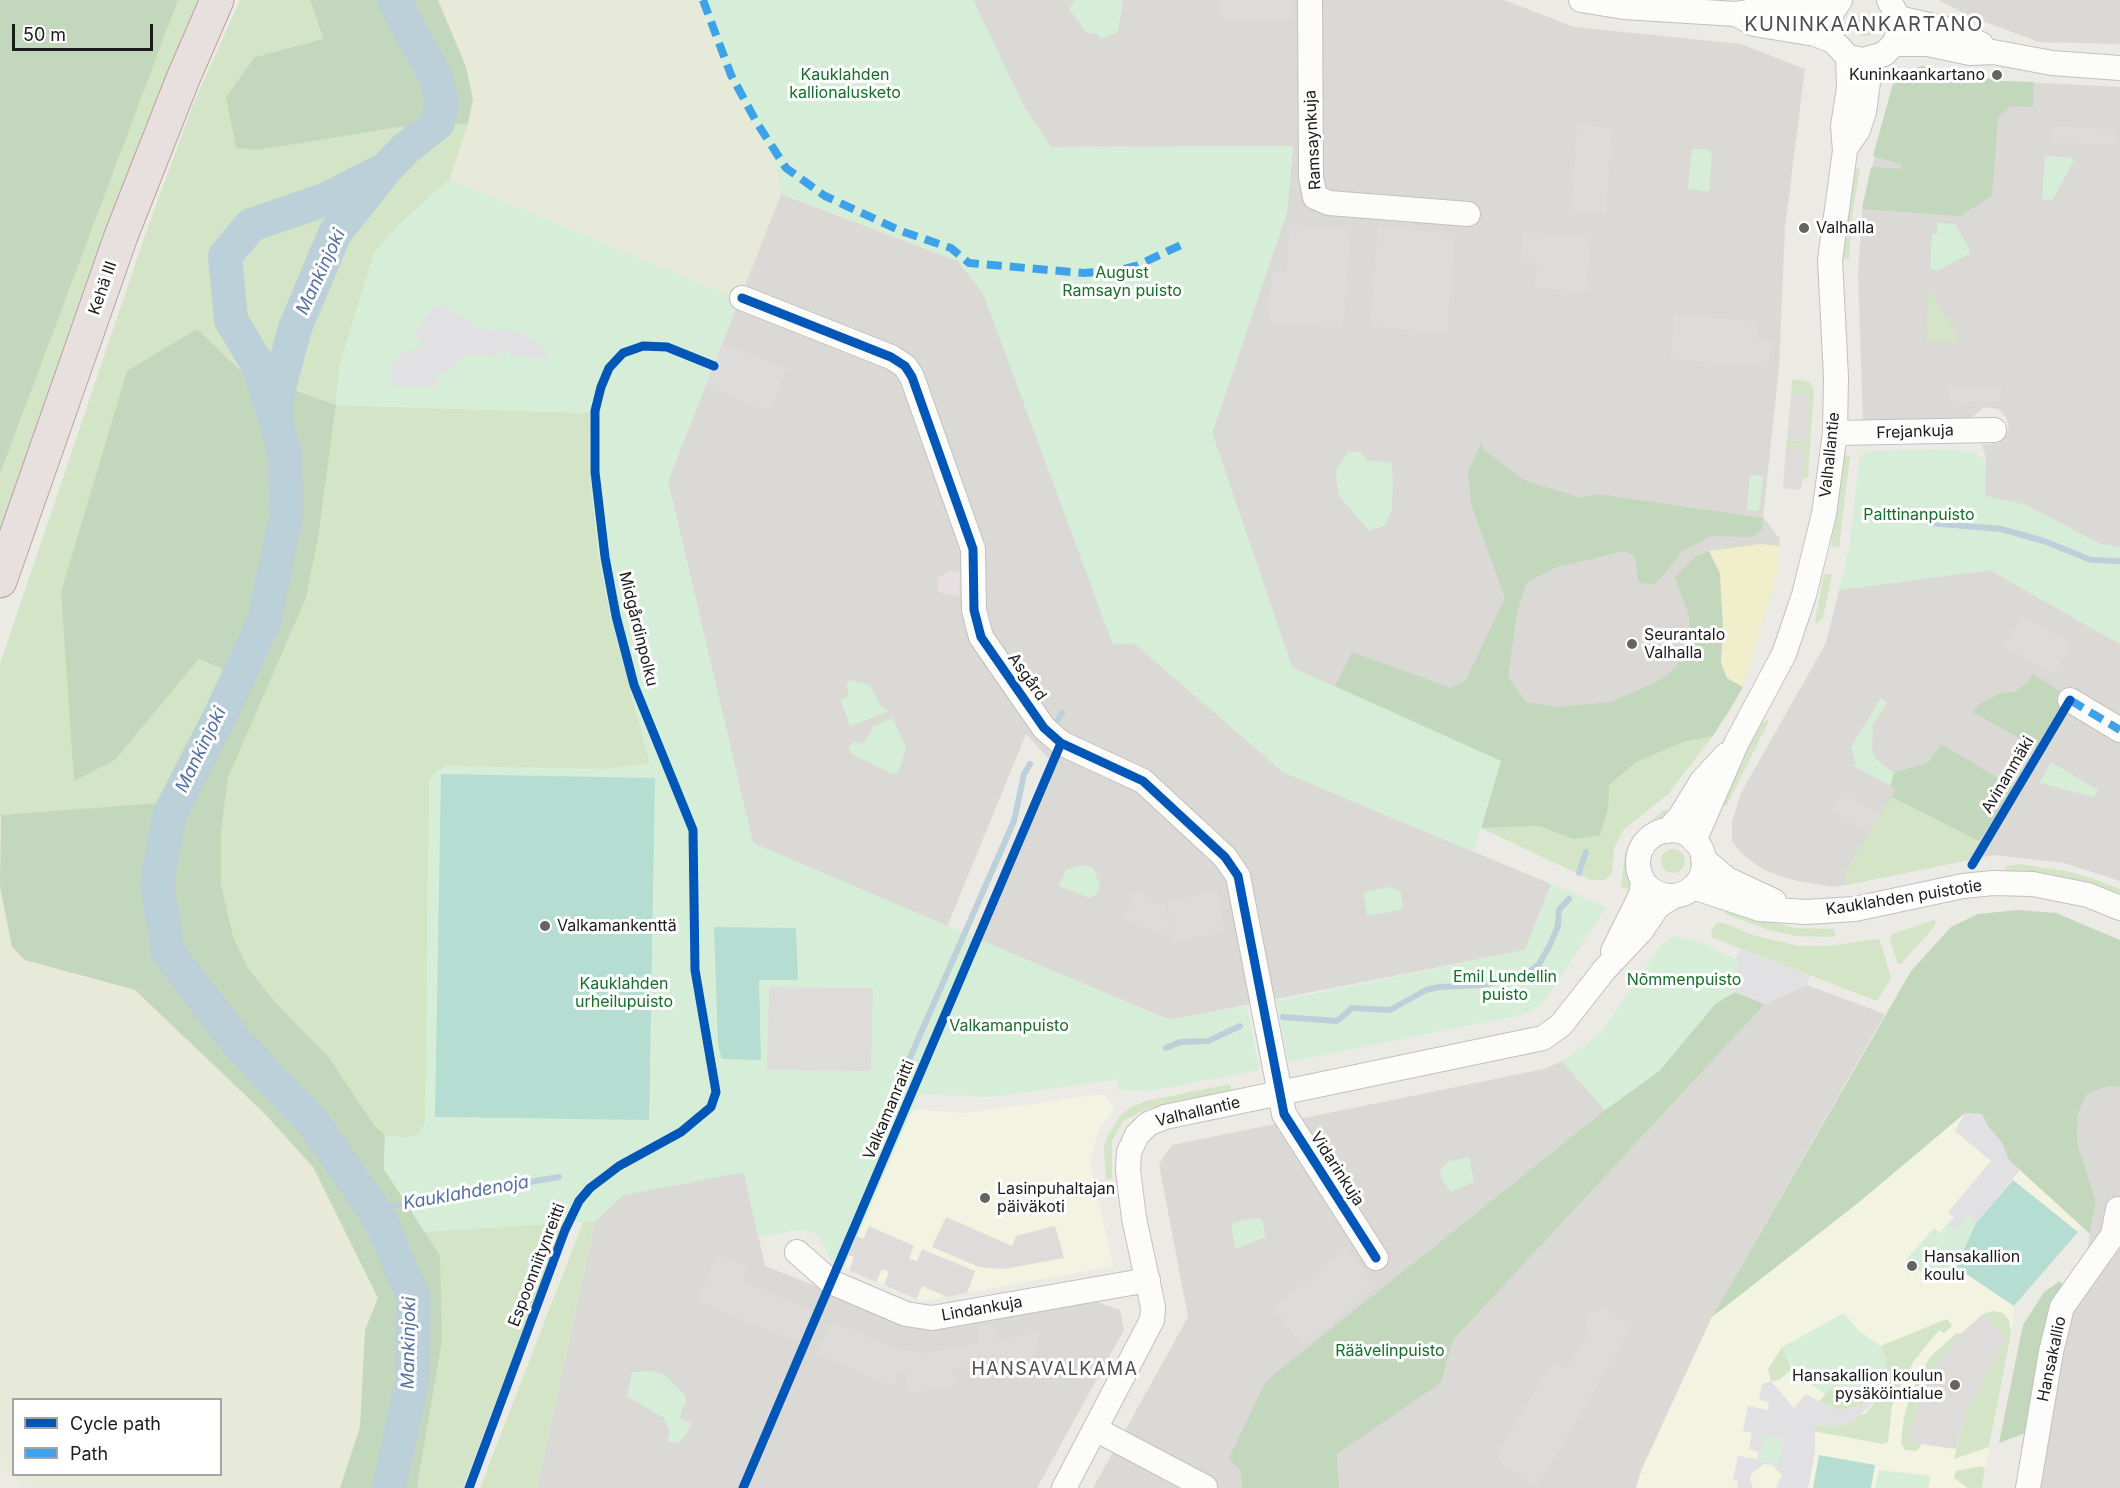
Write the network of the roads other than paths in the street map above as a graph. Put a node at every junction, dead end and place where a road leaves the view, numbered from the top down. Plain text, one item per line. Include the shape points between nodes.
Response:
1 (217, 0) edge
2 (1310, 0) edge
3 (1590, 1) edge
4 (1838, 3) edge
5 (1894, 6) edge
6 (1736, 14) junction
7 (1894, 44) junction
8 (1993, 51) junction
9 (1851, 52) junction
10 (2120, 68) edge
11 (1468, 213) dead end
12 (742, 298) dead end
13 (1994, 429) dead end
14 (1835, 433) junction
15 (0, 581) edge
16 (2070, 700) dead end
17 (2120, 730) edge
18 (1737, 742) junction
19 (1666, 831) junction
20 (1699, 850) junction
21 (1643, 882) junction
22 (1684, 892) junction
23 (2120, 908) edge
24 (1792, 910) junction
25 (1605, 969) junction
26 (1280, 1094) junction
27 (2118, 1209) dead end
28 (796, 1252) dead end
29 (1376, 1258) dead end
30 (1148, 1280) junction
31 (1097, 1430) junction
32 (1205, 1487) edge
33 (1064, 1488) edge
34 (2028, 1488) edge

1 - 15 highway, Kehä III via 121,236
2 - 11 street, Ramsaynkuja via 1311,177 1315,197 1329,203
3 - 6 street
4 - 6 street via 1801,12 1759,10
4 - 9 street, Valhallantie via 1829,23
5 - 7 street via 1899,31
5 - 8 street via 1974,39
6 - 9 street via 1754,24 1815,34
7 - 8 street via 1928,44 1970,53
7 - 9 street via 1884,54
8 - 10 street via 2052,63
9 - 14 street, Valhallantie via 1864,111 1845,151 1830,260
12 - 26 street, Asgård via 905,366 972,549 974,610 981,637 1044,728 1061,743 1143,781 1225,857 1238,876
13 - 14 street, Frejankuja
14 - 18 street, Valhallantie via 1824,514 1804,595 1784,654
16 - 17 street
18 - 19 street, Valhallantie via 1702,781 1680,817
18 - 20 street, Valhallantie
19 - 20 street via 1677,831
19 - 21 street via 1649,838 1643,846 1638,864
20 - 22 street via 1699,880
20 - 24 street, Kauklahden puistotie via 1727,879
21 - 22 street via 1657,893
21 - 25 street, Valhallantie via 1641,895
22 - 24 street, Kauklahden puistotie via 1760,909
22 - 25 street, Valhallantie via 1658,906 1641,931
23 - 24 street, Kauklahden puistotie via 2058,887 1993,883 1918,894 1855,909
25 - 26 street, Valhallantie via 1561,1025 1542,1038
26 - 29 street, Vidarinkuja via 1284,1114
26 - 30 street, Valhallantie via 1166,1117 1148,1124 1137,1135 1129,1152 1128,1170
27 - 34 street, Hansakallio via 2113,1235 2062,1307
28 - 30 street, Lindankuja via 831,1282 906,1314 932,1318
30 - 31 street, Valhallantie via 1153,1307 1149,1330
31 - 32 street
31 - 33 street, Valhallantie

